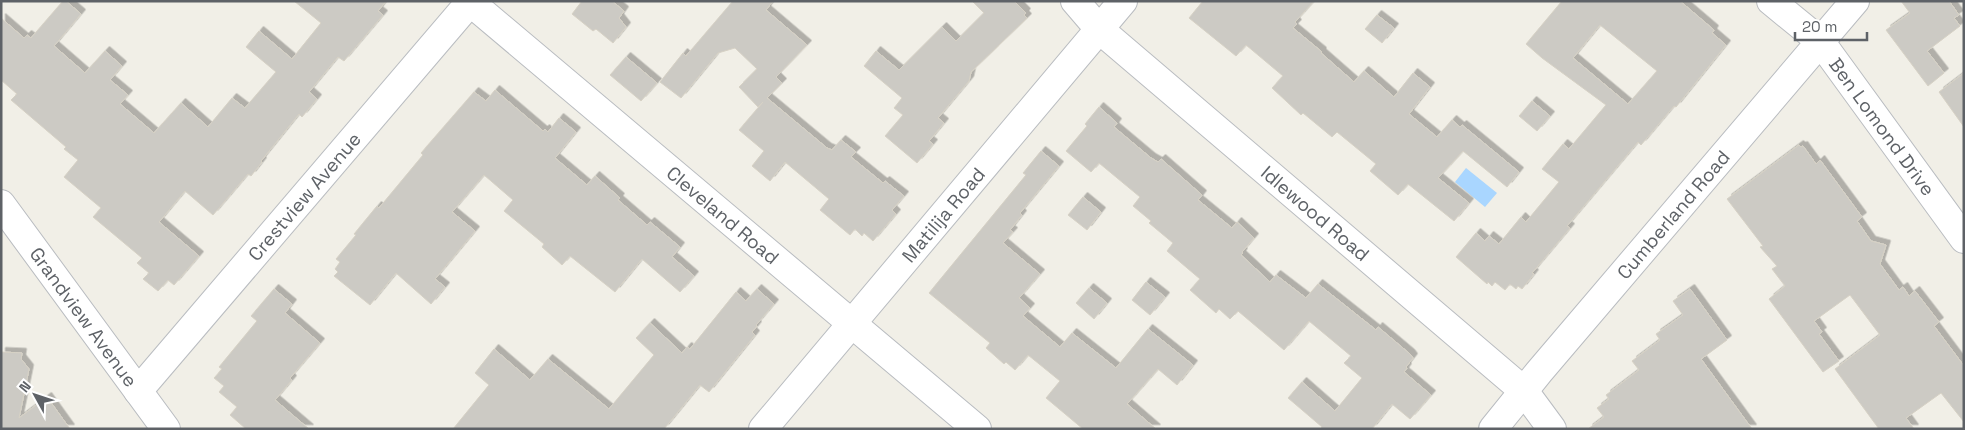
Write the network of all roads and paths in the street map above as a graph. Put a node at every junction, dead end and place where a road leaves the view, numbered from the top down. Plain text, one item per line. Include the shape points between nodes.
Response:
1 (1075, 1) edge
2 (1123, 1) edge
3 (1771, 1) edge
4 (1855, 1) edge
5 (470, 2) edge
6 (1099, 29) junction
7 (1820, 42) junction
8 (1, 204) edge
9 (1964, 239) edge
10 (852, 323) junction
11 (1524, 390) junction
12 (138, 391) junction
13 (166, 429) edge
14 (763, 429) edge
15 (977, 429) edge
16 (1493, 429) edge
17 (1552, 429) edge

1 - 6 street, Idlewood Road
2 - 6 street, Matilija Road
3 - 7 street, Ben Lomond Drive
4 - 7 street, Cumberland Road
5 - 10 street, Cleveland Road
5 - 12 street, Crestview Avenue
6 - 10 street, Matilija Road
6 - 11 street, Idlewood Road
7 - 9 street, Ben Lomond Drive
7 - 11 street, Cumberland Road
8 - 12 street, Grandview Avenue
10 - 14 street, Matilija Road
10 - 15 street, Cleveland Road
11 - 16 street, Cumberland Road
11 - 17 street, Idlewood Road
12 - 13 street, Grandview Avenue

